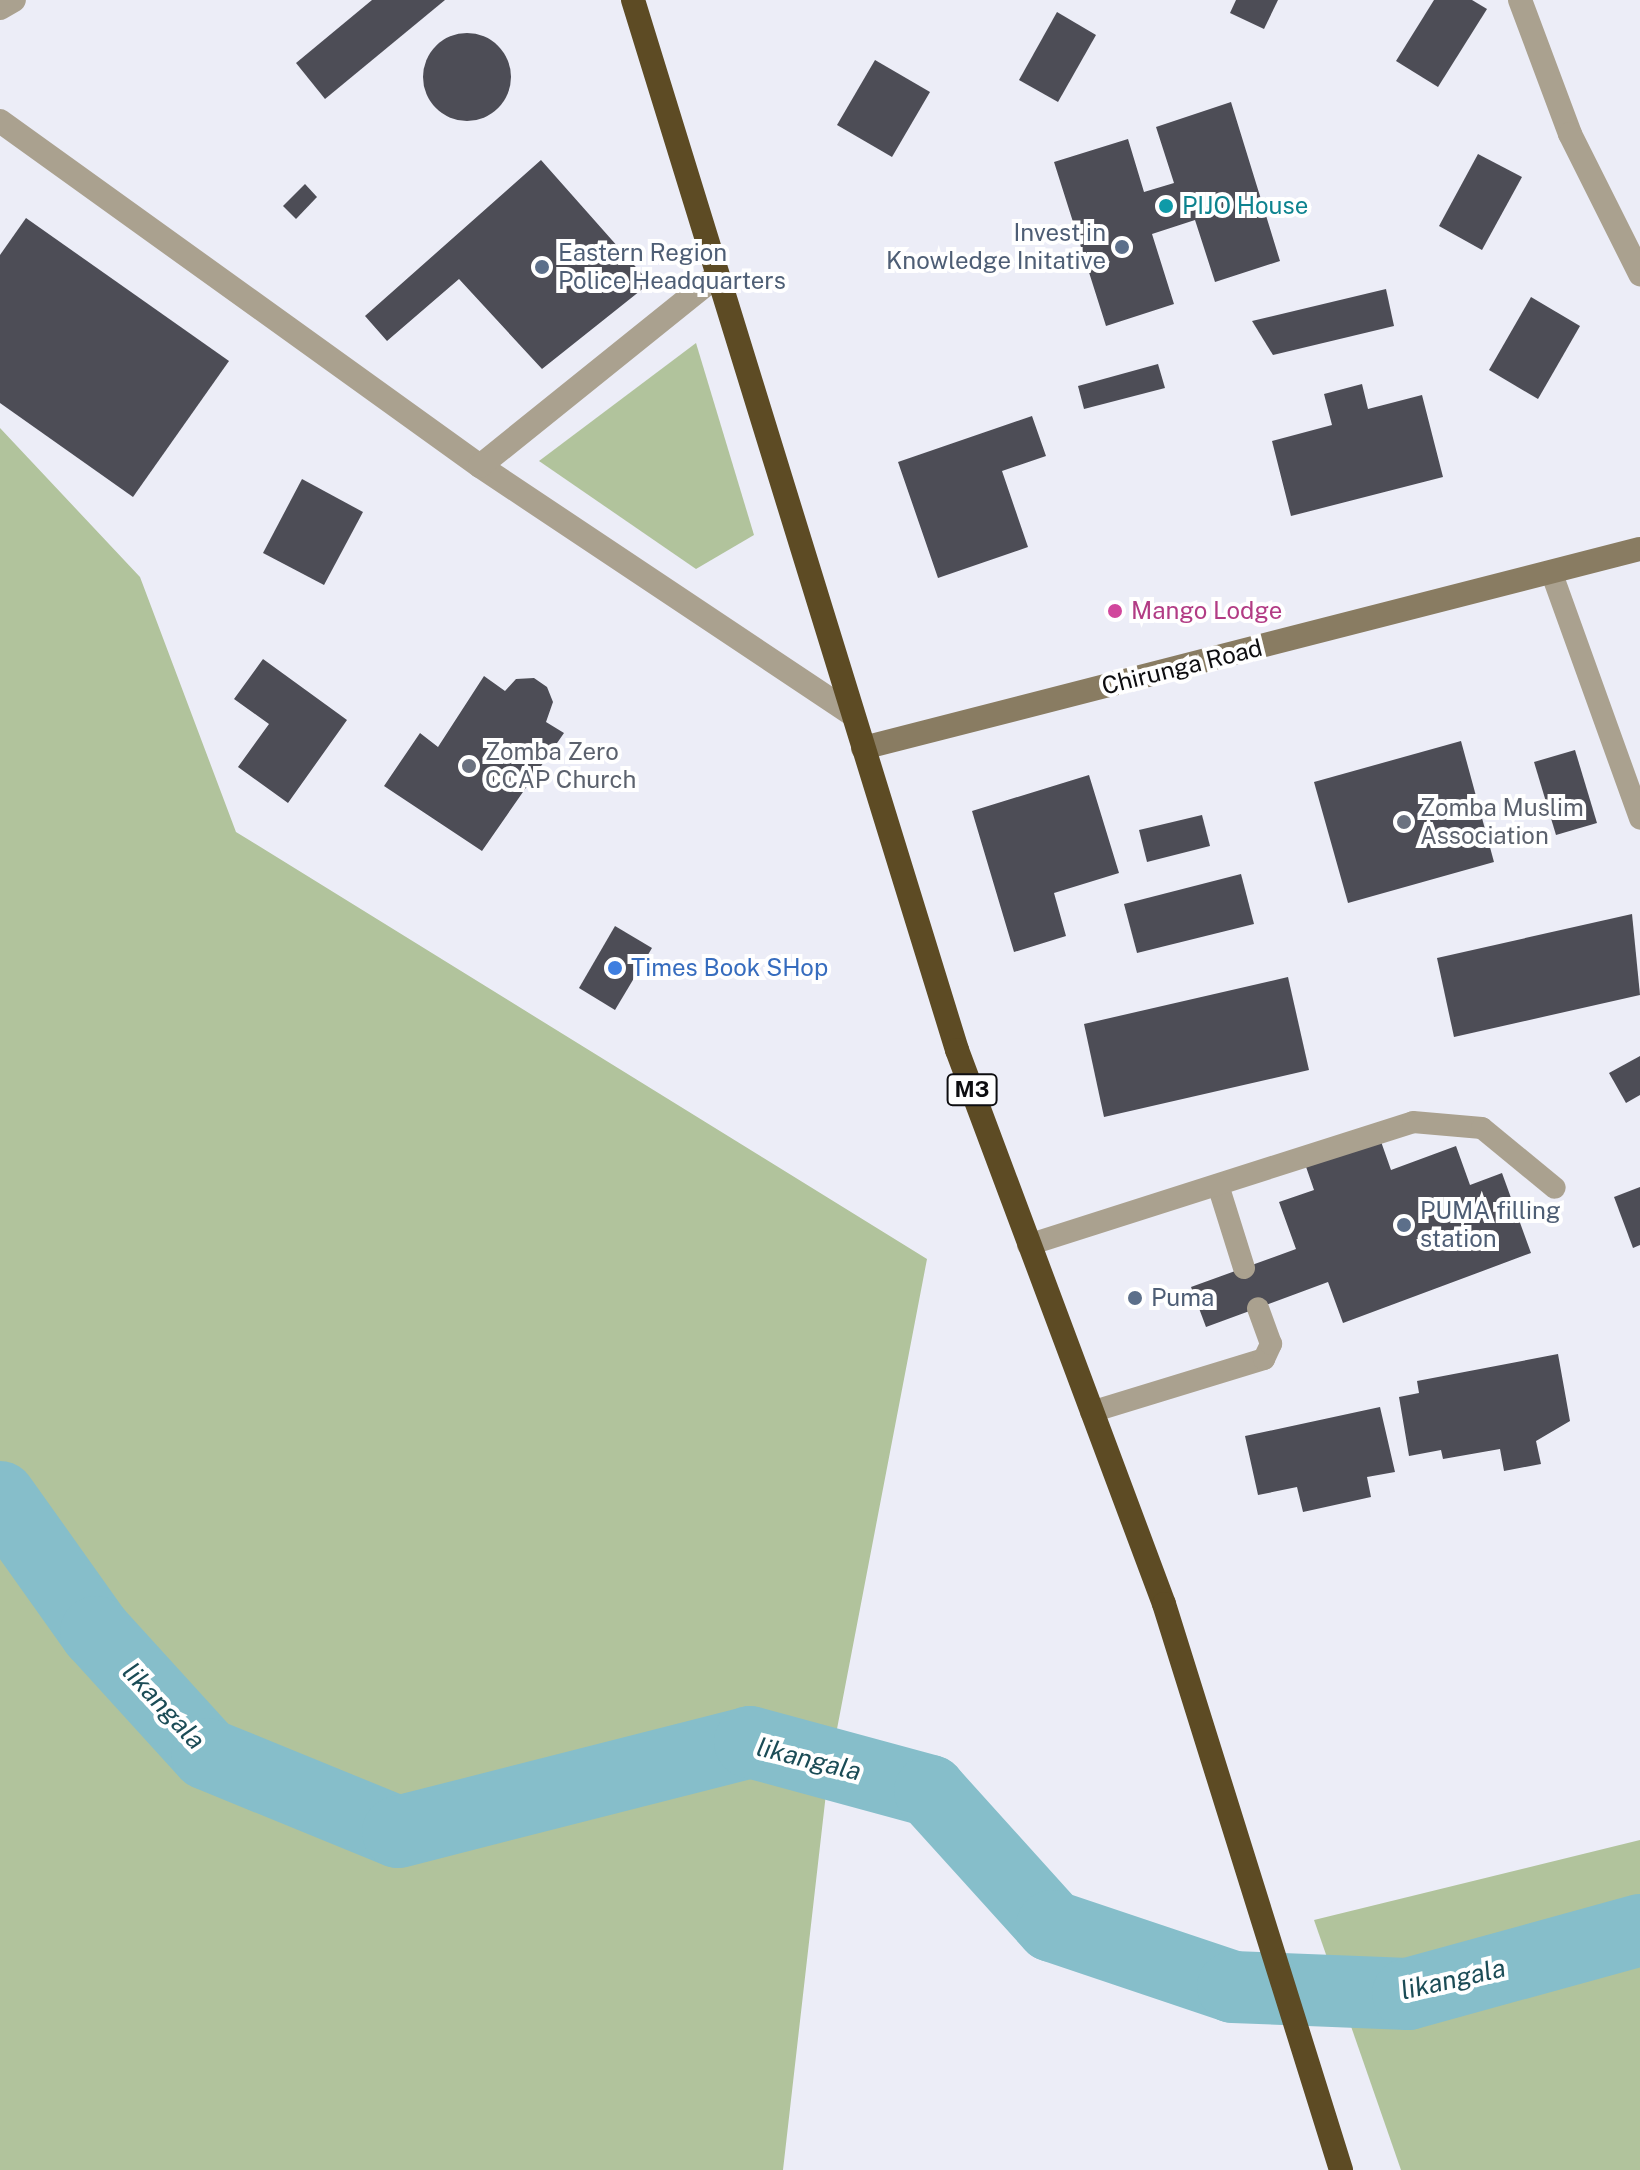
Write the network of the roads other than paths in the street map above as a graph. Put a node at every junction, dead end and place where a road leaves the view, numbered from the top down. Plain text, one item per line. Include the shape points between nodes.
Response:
1 (14, 0) edge
2 (633, 0) edge
3 (1520, 0) edge
4 (0, 8) edge
5 (0, 121) edge
6 (1640, 274) edge
7 (716, 276) junction
8 (480, 466) junction
9 (1640, 549) edge
10 (1552, 574) junction
11 (851, 713) junction
12 (863, 748) junction
13 (1640, 819) edge
14 (1218, 1185) junction
15 (1555, 1188) dead end
16 (1028, 1245) junction
17 (1244, 1268) dead end
18 (1258, 1308) dead end
19 (1091, 1412) junction
20 (1341, 2170) edge

1 - 4 street
2 - 7 highway, M3
3 - 6 street via 1570,134
5 - 8 street
7 - 8 street
7 - 11 highway, M3
8 - 11 street
9 - 10 street, Chirunga Road
10 - 12 street, Chirunga Road
10 - 13 lane
11 - 12 highway, M3
12 - 16 highway, M3 via 957,1050
14 - 15 lane via 1343,1139 1449,1120 1482,1128
14 - 16 lane
14 - 17 lane
16 - 19 highway, M3
18 - 19 lane via 1271,1344 1264,1359
19 - 20 highway, M3 via 1169,1618

